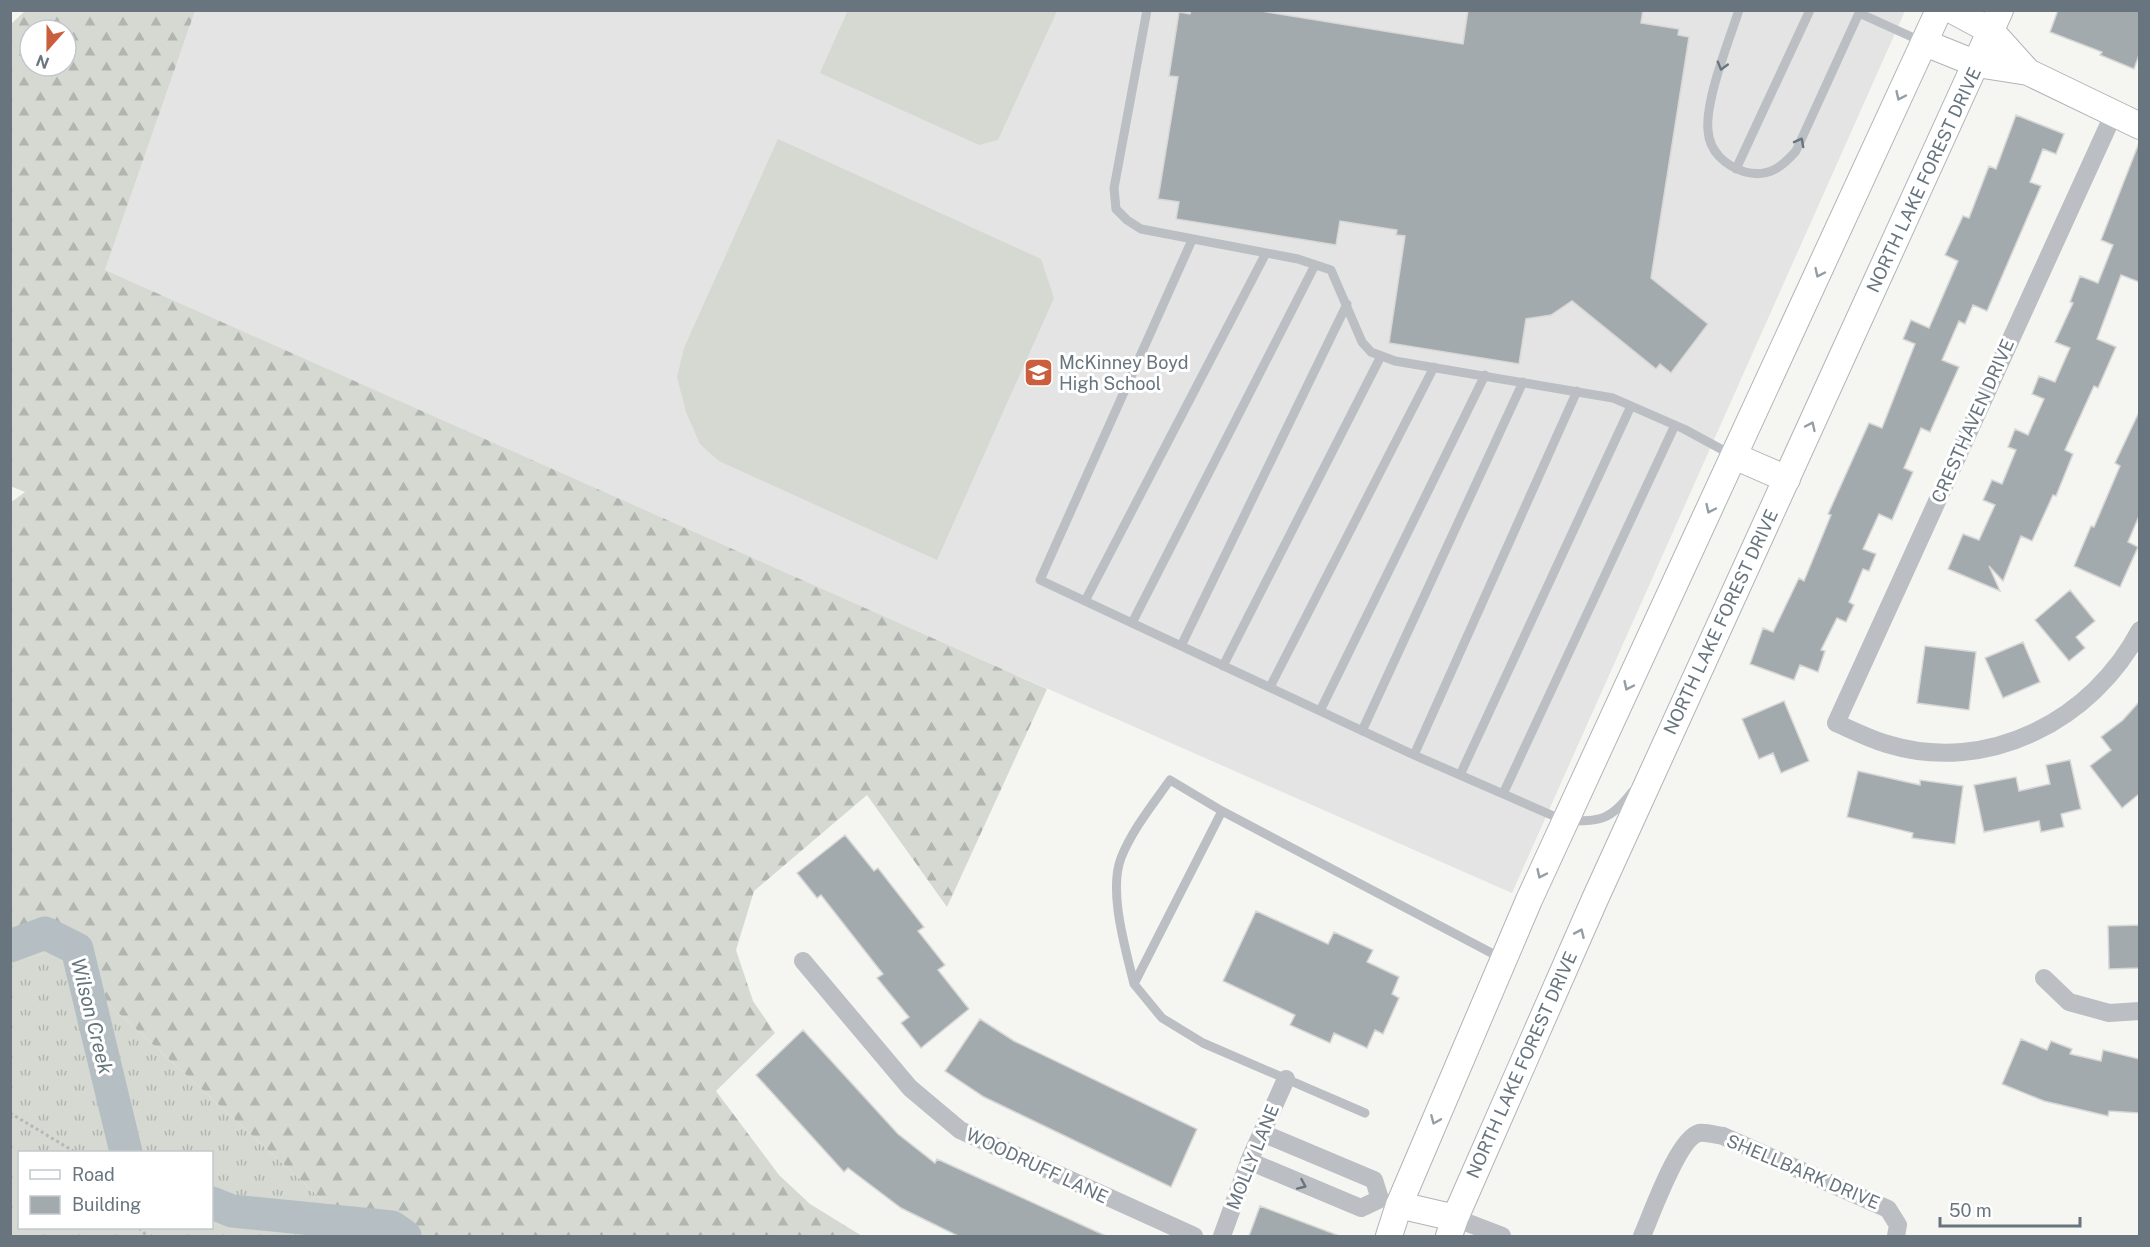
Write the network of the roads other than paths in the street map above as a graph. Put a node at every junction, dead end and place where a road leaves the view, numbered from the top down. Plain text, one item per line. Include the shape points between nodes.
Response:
1 (1147, 10) edge
2 (1739, 10) edge
3 (1810, 10) edge
4 (1939, 10) edge
5 (1952, 10) edge
6 (1859, 12) edge
7 (1995, 21) edge
8 (1924, 43) junction
9 (1977, 64) junction
10 (2028, 72) junction
11 (2114, 113) junction
12 (2139, 126) edge
13 (1736, 169) junction
14 (1192, 240) junction
15 (1266, 253) junction
16 (1315, 265) junction
17 (1347, 304) junction
18 (1381, 356) junction
19 (1434, 366) junction
20 (1485, 375) junction
21 (1522, 382) junction
22 (1576, 391) junction
23 (1631, 406) junction
24 (1675, 425) junction
25 (1734, 456) junction
26 (1787, 479) junction
27 (1085, 601) junction
28 (1132, 623) junction
29 (2139, 630) edge
30 (1181, 646) junction
31 (1223, 666) junction
32 (1270, 687) junction
33 (1320, 711) junction
34 (1362, 731) junction
35 (1414, 755) junction
36 (1660, 755) junction
37 (1460, 775) junction
38 (1503, 794) junction
39 (1222, 811) junction
40 (1565, 821) junction
41 (1503, 960) junction
42 (804, 961) dead end
43 (2044, 978) dead end
44 (1134, 984) junction
45 (2139, 1011) edge
46 (1286, 1079) junction
47 (1365, 1113) dead end
48 (1262, 1133) junction
49 (1249, 1161) junction
50 (1389, 1202) junction
51 (1452, 1227) edge
52 (1897, 1231) edge
53 (1194, 1236) edge
54 (1222, 1236) edge
55 (1389, 1236) edge
56 (1502, 1236) edge
57 (1642, 1236) edge

1 - 14 lane via 1114,188 1116,208 1141,229
2 -> 13 lane via 1708,130 1713,150
3 - 13 lane
4 - 8 main road
5 - 7 main road
6 - 8 lane
13 -> 6 lane via 1751,174 1773,172 1796,151
7 - 9 main road, NORTH LAKE FOREST DRIVE
7 - 10 main road
8 - 9 main road
8 -> 25 main road
9 - 10 main road
26 -> 9 main road, NORTH LAKE FOREST DRIVE
10 - 11 main road
11 - 12 main road
11 - 29 street, CRESTHAVEN DRIVE via 1836,723 1887,745 1931,752 1968,752 2012,742 2046,728 2083,703 2114,671
14 - 15 lane
14 - 27 lane via 1040,580
15 - 16 lane
15 - 27 lane
16 - 17 lane via 1331,270
16 - 28 lane
17 - 18 lane via 1362,342
17 - 30 lane
18 - 19 lane
18 - 31 lane
19 - 20 lane
19 - 32 lane
20 - 21 lane
20 - 33 lane
21 - 22 lane
21 - 34 lane
22 - 23 lane
22 - 35 lane
23 - 24 lane
23 - 37 lane
24 - 25 lane
24 - 38 lane
25 - 26 main road
25 -> 40 main road
26 - 36 main road, NORTH LAKE FOREST DRIVE
27 - 28 lane
28 - 30 lane
30 - 31 lane
31 - 32 lane
32 - 33 lane
33 - 34 lane
34 - 35 lane
35 - 37 lane
36 - 40 lane via 1616,813 1592,821
51 -> 36 main road, NORTH LAKE FOREST DRIVE
37 - 38 lane
38 - 40 lane
39 - 41 lane
39 - 44 lane
39 - 44 lane via 1170,780 1120,859 1117,908
40 -> 41 main road
41 -> 50 main road
42 - 53 street, WOODRUFF LANE via 910,1088 960,1130
43 - 45 street via 2069,1002 2109,1013
44 - 46 lane via 1162,1018 1203,1043
46 - 47 lane
46 - 48 street, MOLLY LANE
48 - 49 street, MOLLY LANE
48 - 50 street via 1374,1180
49 -> 50 street via 1361,1208
49 - 54 street, MOLLY LANE
50 - 51 main road
50 - 55 main road
51 - 56 street
52 - 57 street, SHELLBARK DRIVE via 1888,1209 1723,1136 1698,1133 1688,1140 1676,1159

